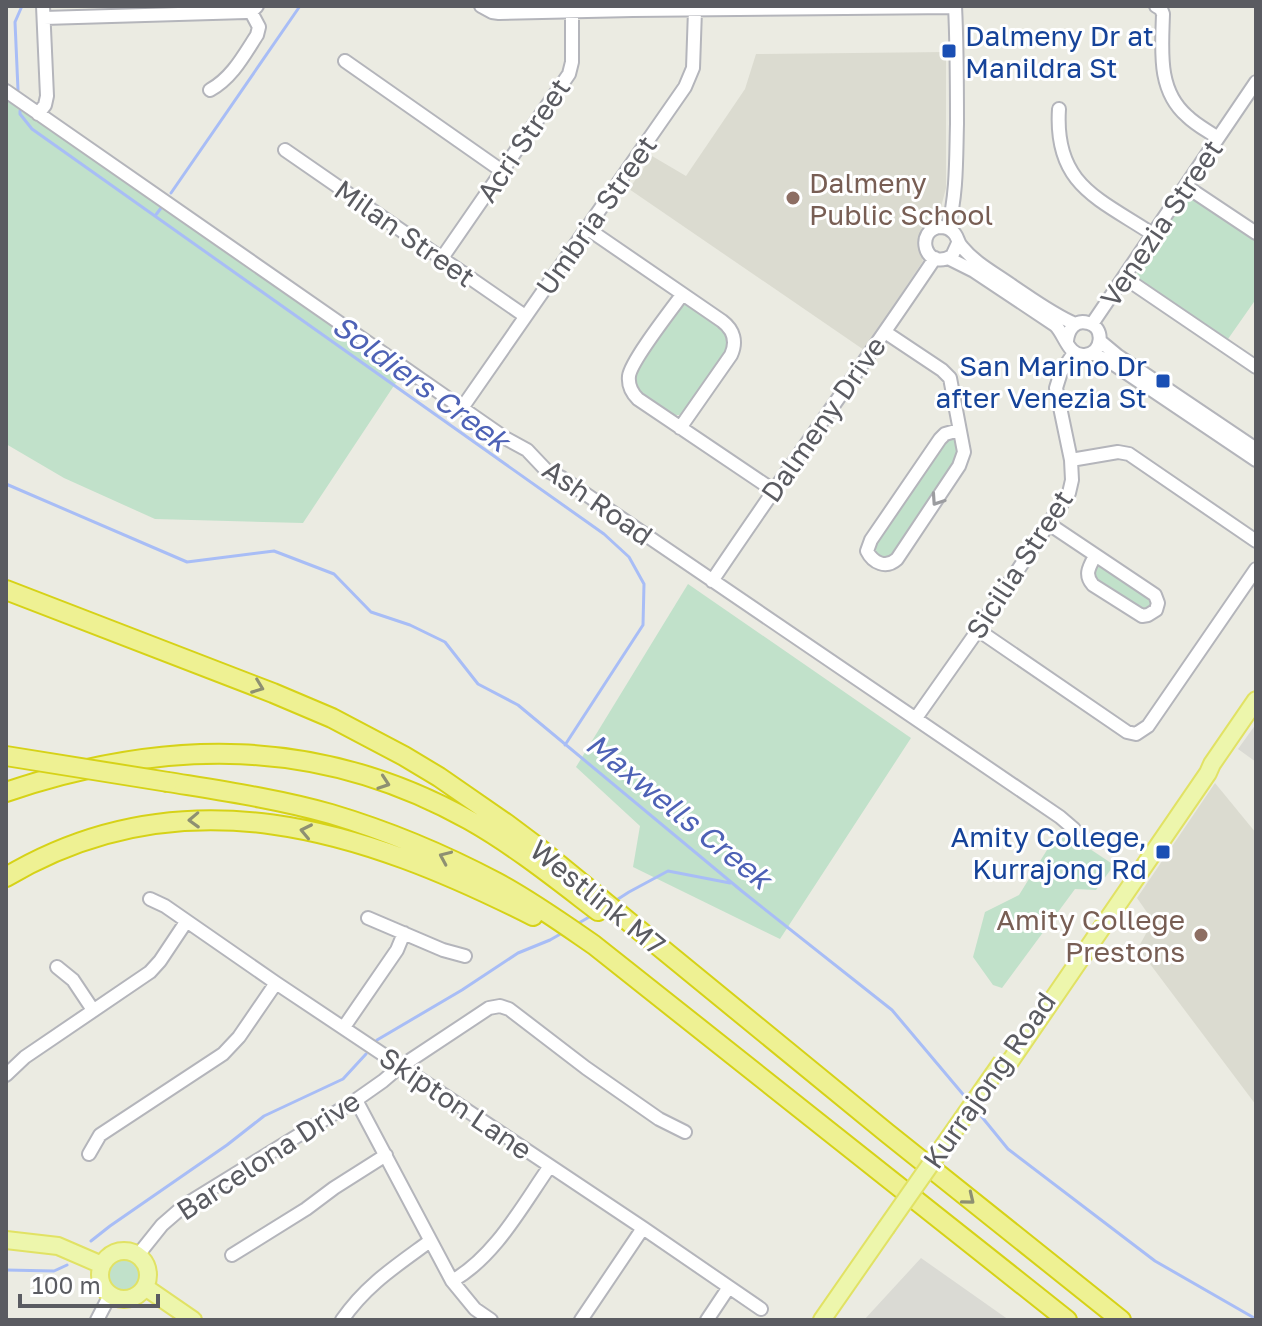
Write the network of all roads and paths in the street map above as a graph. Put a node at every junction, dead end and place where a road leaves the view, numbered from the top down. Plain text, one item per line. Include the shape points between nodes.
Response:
1 (481, 6) edge
2 (955, 6) edge
3 (1156, 6) edge
4 (633, 8) edge
5 (254, 9) edge
6 (695, 10) junction
7 (44, 12) edge
8 (572, 12) junction
9 (345, 61) dead end
10 (1256, 82) edge
11 (210, 90) dead end
12 (6, 91) edge
13 (1059, 109) dead end
14 (38, 114) junction
15 (1218, 138) junction
16 (285, 150) dead end
17 (502, 171) junction
18 (1187, 187) junction
19 (948, 228) junction
20 (588, 229) junction
21 (1256, 233) edge
22 (1154, 235) junction
23 (958, 243) junction
24 (442, 258) junction
25 (941, 258) junction
26 (1125, 278) junction
27 (682, 295) junction
28 (525, 316) junction
29 (1075, 324) junction
30 (1092, 324) junction
31 (885, 332) junction
32 (1067, 341) junction
33 (1100, 341) junction
34 (1074, 353) junction
35 (1092, 353) junction
36 (1256, 367) edge
37 (462, 408) junction
38 (680, 428) junction
39 (959, 430) junction
40 (1256, 449) edge
41 (1071, 460) junction
42 (1256, 460) edge
43 (773, 490) junction
44 (1049, 524) junction
45 (1256, 541) edge
46 (1095, 556) junction
47 (1256, 569) edge
48 (6, 580) edge
49 (712, 581) junction
50 (6, 590) edge
51 (978, 630) junction
52 (185, 659) junction
53 (1256, 700) edge
54 (916, 718) junction
55 (6, 756) edge
56 (6, 792) edge
57 (1074, 829) dead end
58 (6, 877) edge
59 (576, 887) junction
60 (150, 899) dead end
61 (537, 912) junction
62 (368, 918) dead end
63 (186, 922) junction
64 (404, 933) junction
65 (465, 956) dead end
66 (57, 967) dead end
67 (276, 983) junction
68 (93, 1010) junction
69 (344, 1027) junction
70 (402, 1066) junction
71 (6, 1075) edge
72 (356, 1100) junction
73 (685, 1132) dead end
74 (89, 1154) dead end
75 (386, 1155) junction
76 (550, 1166) junction
77 (643, 1228) junction
78 (889, 1230) junction
79 (6, 1240) edge
80 (430, 1241) junction
81 (138, 1255) junction
82 (232, 1255) dead end
83 (102, 1265) junction
84 (452, 1281) junction
85 (145, 1287) junction
86 (729, 1287) junction
87 (110, 1295) junction
88 (761, 1309) dead end
89 (484, 1318) edge
90 (97, 1320) edge
91 (193, 1320) edge
92 (342, 1320) edge
93 (581, 1320) edge
94 (707, 1320) edge
95 (822, 1320) edge
96 (831, 1320) edge
97 (1067, 1320) edge
98 (1121, 1320) edge

1 - 8 street via 499,13
2 - 6 street
2 - 19 street via 956,180
3 - 15 street via 1163,14 1162,64 1169,90 1187,117
4 - 6 street
4 - 8 street
5 - 7 street
5 - 11 street via 257,35 229,76
6 - 20 street, Umbria Street via 691,75
7 - 14 street via 47,96
8 - 17 street, Acri Street via 569,74
9 - 17 street
10 - 15 street, Venezia Street
12 - 14 street, Ash Road
13 - 22 street via 1059,143 1077,181
14 - 37 street, Ash Road
15 - 18 street, Venezia Street
16 - 24 street, Milan Street
17 - 24 street, Acri Street
18 - 21 street
18 - 22 street, Venezia Street
19 - 23 street
19 - 25 street via 938,227 927,237 927,252
20 - 27 street
20 - 28 street, Umbria Street
22 - 26 street, Venezia Street
23 - 25 street via 955,252
23 - 29 street via 974,260
24 - 28 street, Milan Street
25 - 31 street, Dalmeny Drive
25 - 32 street via 974,271 1049,321
26 - 30 street, Venezia Street
26 - 36 street
27 - 38 street via 632,367 629,381 638,399
27 - 38 street via 727,325 734,345
28 - 37 street, Umbria Street
29 - 30 street
29 - 32 street
30 - 33 street
31 - 39 street via 950,378
31 - 43 street, Dalmeny Drive
32 - 34 street
33 - 35 street
33 - 40 street
34 - 35 street
34 - 41 street, Sicilia Street via 1056,388
35 - 42 street
37 - 49 street, Ash Road
38 - 43 street
39 -> 39 street via 964,452 959,466 897,559 887,565 873,560 867,551 871,540 940,439
41 - 44 street, Sicilia Street via 1069,493
41 - 45 street via 1129,454
43 - 49 street, Dalmeny Drive
44 - 46 street
44 - 51 street, Sicilia Street
46 - 46 street via 1155,595 1156,610 1142,616 1093,585 1087,573
47 - 51 street via 1148,726 1136,734
48 - 52 highway
49 - 54 street, Ash Road
50 - 52 highway, Westlink M7
51 - 54 street, Sicilia Street
52 -> 59 highway, Westlink M7 via 332,718 404,756 507,824
53 - 78 main road, Kurrajong Road
54 - 57 street, Ash Road
61 -> 55 highway, Westlink M7, bridge via 499,883 460,864 330,814
56 -> 59 highway via 132,759 236,753 291,758 368,777 448,809
61 -> 58 highway via 363,845 233,819 136,826 83,841
59 -> 98 highway
60 - 63 street, Skipton Lane
61 - 97 highway via 592,948
62 - 64 street
63 - 67 street, Skipton Lane
63 - 68 street via 150,972
64 - 65 street
64 - 69 street
66 - 68 street
67 - 69 street, Skipton Lane
67 - 74 street via 223,1054 100,1135
68 - 71 street
69 - 70 street, Skipton Lane
70 - 72 street, Barcelona Drive
70 - 73 street, Barcelona Drive via 489,1008 500,1006
70 - 76 street, Skipton Lane
72 - 75 street
72 - 81 street, Barcelona Drive via 185,1205
75 - 80 street
75 - 82 street
76 - 77 street, Skipton Lane
76 - 84 street via 498,1239
77 - 86 street, Skipton Lane
77 - 93 street
78 - 95 main road, Kurrajong Road
78 - 96 main road, Kurrajong Road
79 - 83 main road via 58,1246
80 - 84 street
80 - 92 street via 375,1281
81 - 83 main road via 118,1252
81 - 85 main road via 147,1268
83 - 87 main road via 101,1282
84 - 89 street
85 - 87 main road via 127,1299
85 - 91 main road
86 - 88 street, Skipton Lane
86 - 94 street
87 - 90 street

